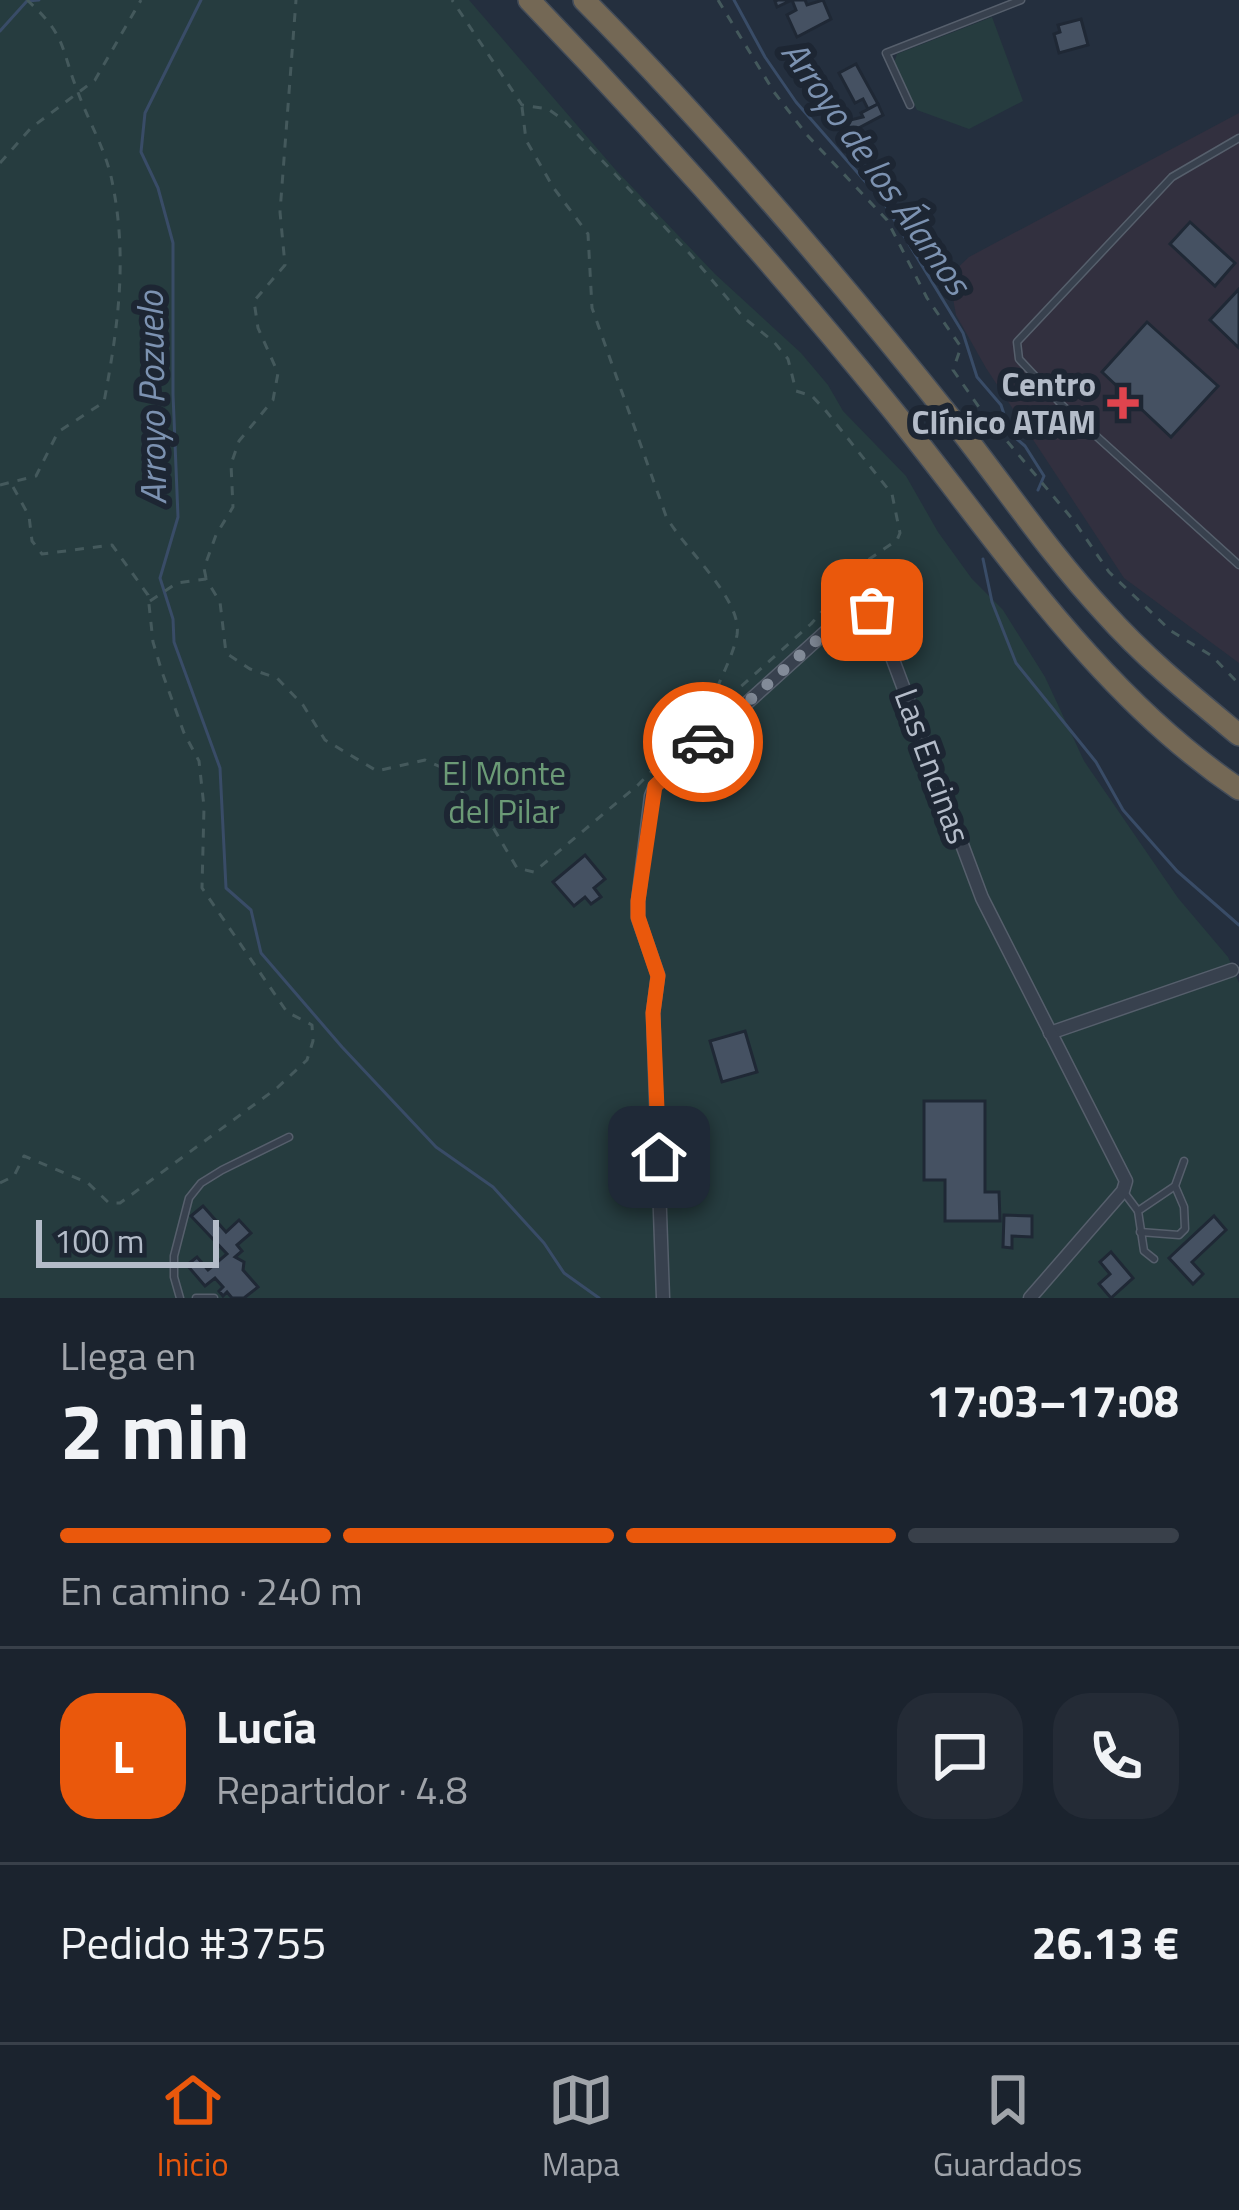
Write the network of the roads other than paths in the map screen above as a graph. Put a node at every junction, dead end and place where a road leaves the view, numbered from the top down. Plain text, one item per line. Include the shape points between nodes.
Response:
1 (529, 0) edge
2 (584, 0) edge
3 (1021, 0) edge
4 (910, 104) dead end
5 (1239, 138) edge
6 (1239, 565) edge
7 (1239, 735) edge
8 (1239, 789) edge
9 (1232, 970) dead end
10 (1051, 1033) junction
11 (289, 1137) dead end
12 (1184, 1161) dead end
13 (1175, 1186) junction
14 (1124, 1191) junction
15 (1138, 1211) junction
16 (1140, 1232) junction
17 (1154, 1259) dead end
18 (180, 1298) edge
19 (196, 1298) edge
20 (214, 1298) edge
21 (663, 1298) edge
22 (1030, 1298) edge

1 - 8 highway via 825,327 1076,641
2 - 7 highway via 826,267 1104,613
3 - 4 lane via 886,53
5 - 6 lane via 1172,177 1017,342 1018,359 1064,406
9 - 10 street
10 - 14 street, Las Encinas via 1126,1181
10 - 21 street, Las Encinas via 982,898 880,625 869,608 856,609 651,796 638,917 658,976
11 - 18 lane via 192,1193 176,1240
12 - 13 lane
13 - 15 lane
13 - 16 lane via 1185,1229
14 - 15 lane
14 - 22 street
15 - 16 lane
16 - 17 lane
19 - 20 lane

